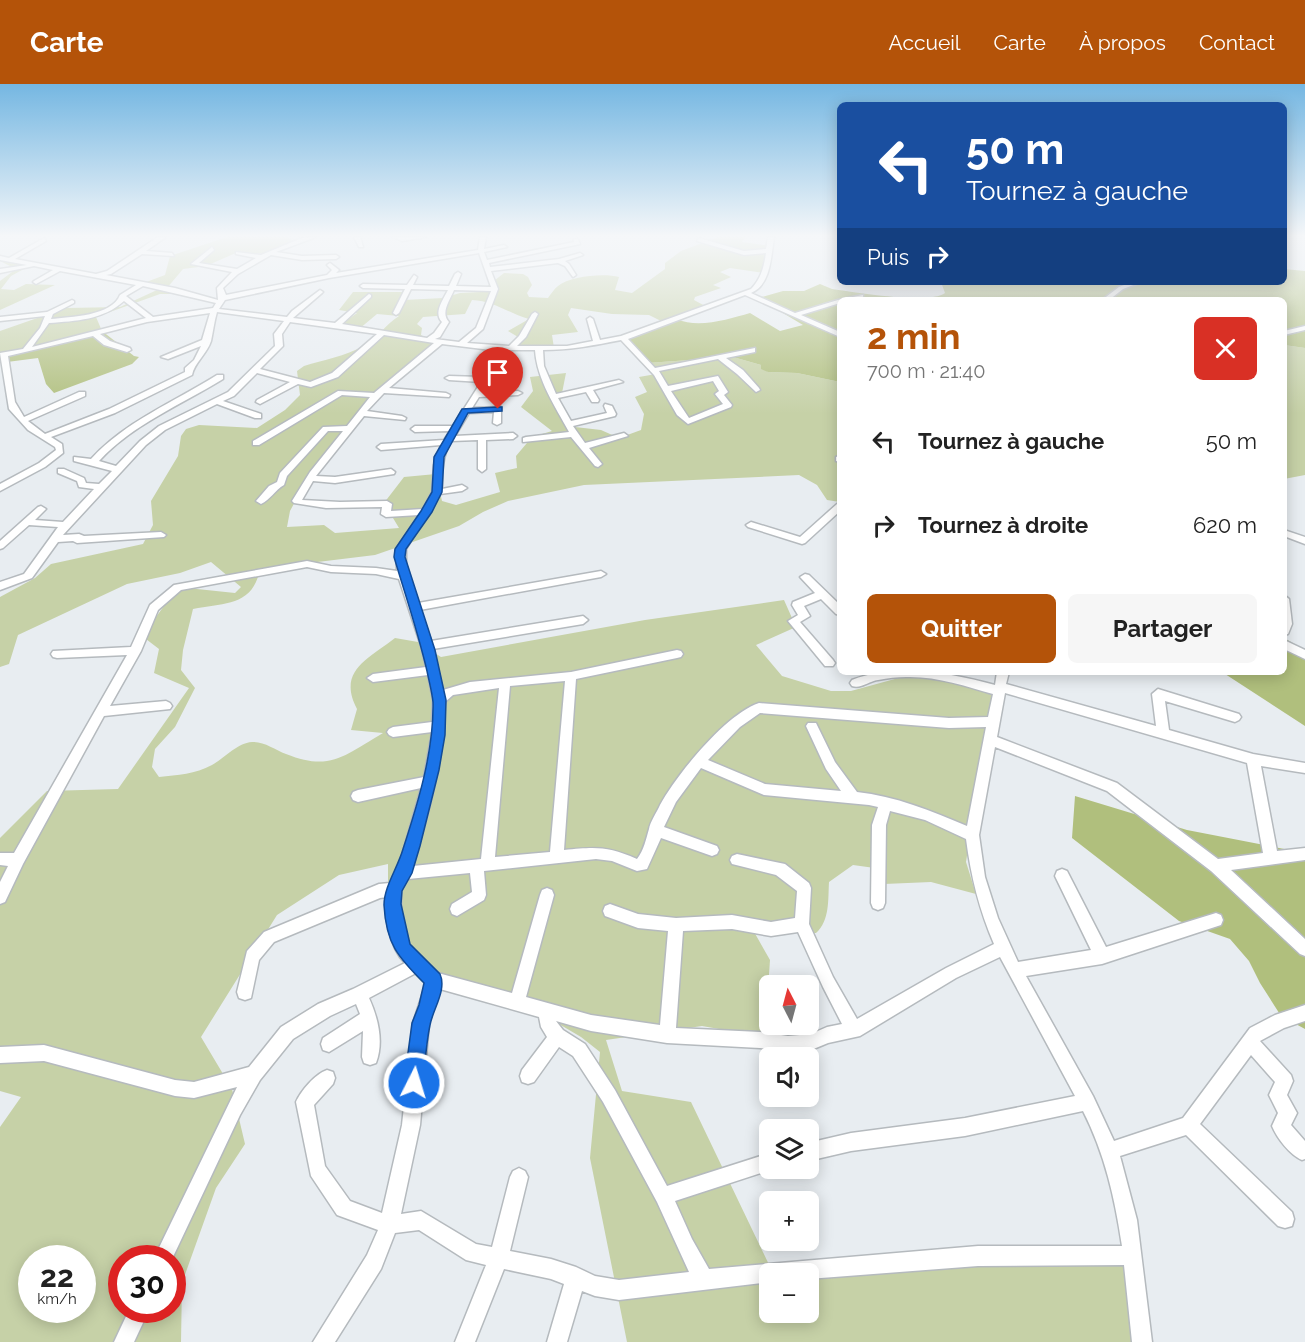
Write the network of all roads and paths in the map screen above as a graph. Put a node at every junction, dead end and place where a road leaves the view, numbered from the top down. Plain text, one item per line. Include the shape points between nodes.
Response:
1 (122, 296) joint
2 (202, 296) edge
3 (221, 296) edge
4 (236, 296) edge
5 (315, 296) edge
6 (369, 296) dead end
7 (405, 296) edge
8 (449, 296) edge
9 (492, 296) edge
10 (739, 296) edge
11 (752, 296) edge
12 (861, 296) dead end
13 (857, 297) edge
14 (222, 300) junction
15 (72, 302) dead end
16 (837, 302) edge
17 (214, 310) junction
18 (396, 313) dead end
19 (535, 314) dead end
20 (795, 315) junction
21 (48, 318) junction
22 (0, 319) edge
23 (290, 319) junction
24 (591, 319) dead end
25 (153, 320) junction
26 (337, 325) junction
27 (1305, 328) edge
28 (1287, 332) edge
29 (381, 333) junction
30 (95, 334) junction
31 (837, 334) edge
32 (623, 338) junction
33 (428, 340) junction
34 (207, 341) junction
35 (440, 342) junction
36 (598, 344) junction
37 (461, 345) junction
38 (496, 348) junction
39 (511, 348) junction
40 (539, 349) junction
41 (127, 350) dead end
42 (752, 350) dead end
43 (25, 351) junction
44 (2, 355) edge
45 (165, 357) dead end
46 (720, 357) junction
47 (256, 370) junction
48 (654, 370) junction
49 (220, 377) dead end
50 (449, 378) dead end
51 (486, 379) junction
52 (297, 381) junction
53 (619, 382) dead end
54 (202, 389) junction
55 (588, 389) junction
56 (668, 389) junction
57 (756, 390) dead end
58 (231, 393) junction
59 (378, 393) junction
60 (518, 393) dead end
61 (82, 394) dead end
62 (446, 395) dead end
63 (476, 395) junction
64 (554, 397) junction
65 (595, 400) dead end
66 (218, 402) junction
67 (260, 402) dead end
68 (609, 406) dead end
69 (465, 411) junction
70 (360, 413) junction
71 (258, 416) dead end
72 (402, 418) dead end
73 (23, 420) junction
74 (180, 420) junction
75 (196, 423) dead end
76 (496, 423) dead end
77 (570, 424) junction
78 (350, 428) junction
79 (454, 428) junction
80 (416, 429) dead end
81 (574, 434) junction
82 (513, 436) dead end
83 (624, 436) dead end
84 (44, 437) junction
85 (482, 438) junction
86 (526, 440) dead end
87 (448, 441) junction
88 (256, 443) dead end
89 (381, 447) dead end
90 (585, 447) junction
91 (77, 459) dead end
92 (93, 462) junction
93 (598, 464) dead end
94 (482, 469) dead end
95 (118, 470) junction
96 (61, 471) dead end
97 (391, 472) dead end
98 (0, 476) edge
99 (312, 478) junction
100 (13, 482) junction
101 (101, 487) junction
102 (0, 488) edge
103 (462, 488) dead end
104 (437, 492) junction
105 (261, 501) dead end
106 (41, 508) dead end
107 (837, 509) edge
108 (426, 512) junction
109 (28, 522) junction
110 (65, 525) junction
111 (751, 525) dead end
112 (1287, 534) edge
113 (161, 536) dead end
114 (1303, 538) edge
115 (54, 539) junction
116 (0, 546) edge
117 (602, 574) dead end
118 (404, 576) junction
119 (805, 577) dead end
120 (0, 586) edge
121 (823, 594) junction
122 (415, 607) junction
123 (837, 608) edge
124 (583, 620) dead end
125 (427, 646) junction
126 (1287, 646) edge
127 (135, 651) junction
128 (57, 654) dead end
129 (677, 654) dead end
130 (1305, 656) edge
131 (829, 663) dead end
132 (433, 670) junction
133 (878, 675) edge
134 (944, 675) edge
135 (571, 676) junction
136 (374, 678) dead end
137 (505, 682) junction
138 (856, 683) dead end
139 (1001, 683) edge
140 (440, 700) junction
141 (166, 706) dead end
142 (99, 712) junction
143 (1235, 717) dead end
144 (992, 722) junction
145 (439, 726) junction
146 (812, 726) dead end
147 (393, 732) dead end
148 (1163, 733) junction
149 (990, 740) junction
150 (1253, 759) junction
151 (699, 762) junction
152 (1305, 768) edge
153 (429, 781) junction
154 (358, 796) dead end
155 (852, 796) junction
156 (886, 804) junction
157 (655, 830) junction
158 (972, 835) junction
159 (712, 850) dead end
160 (1305, 854) edge
161 (556, 857) junction
162 (1271, 857) junction
163 (0, 859) edge
164 (18, 860) junction
165 (737, 860) dead end
166 (481, 865) junction
167 (1216, 866) junction
168 (404, 873) junction
169 (1062, 876) dead end
170 (394, 889) junction
171 (547, 895) dead end
172 (0, 897) edge
173 (878, 903) dead end
174 (457, 909) dead end
175 (610, 911) dead end
176 (1216, 920) dead end
177 (802, 924) junction
178 (676, 925) junction
179 (1003, 948) junction
180 (1305, 949) edge
181 (1102, 956) junction
182 (416, 965) junction
183 (1015, 970) junction
184 (434, 980) junction
185 (245, 992) dead end
186 (359, 995) junction
187 (517, 1002) junction
188 (545, 1010) junction
189 (1305, 1013) edge
190 (369, 1017) junction
191 (854, 1030) junction
192 (667, 1035) junction
193 (557, 1036) junction
194 (1250, 1041) junction
195 (329, 1044) dead end
196 (0, 1055) edge
197 (370, 1057) dead end
198 (254, 1074) junction
199 (528, 1076) dead end
200 (327, 1078) dead end
201 (1087, 1102) junction
202 (1189, 1125) junction
203 (819, 1149) edge
204 (1109, 1151) junction
205 (1302, 1151) dead end
206 (759, 1165) edge
207 (519, 1177) dead end
208 (663, 1196) junction
209 (1285, 1219) dead end
210 (388, 1225) junction
211 (169, 1245) edge
212 (1132, 1255) junction
213 (498, 1260) junction
214 (576, 1277) junction
215 (704, 1280) junction
216 (133, 1323) edge
217 (124, 1342) edge
218 (323, 1342) edge
219 (465, 1342) edge
220 (557, 1342) edge
221 (1142, 1342) edge

1 - 21 street via 116,306 93,316
1 - 25 street
2 - 14 street
3 - 14 street
4 - 14 street
5 - 23 street
6 - 26 street
7 - 18 street
8 - 33 street via 441,312 446,322
9 - 37 street via 479,329
10 - 32 street
11 - 20 street
12 - 13 street
14 - 17 street
15 - 21 street
16 - 20 street
17 - 23 street
17 - 25 street
17 - 34 street
19 - 39 street
20 - 31 street
21 - 22 street
21 - 43 street
23 - 26 street
23 - 47 street via 278,334 279,346
24 - 36 street
25 - 30 street
26 - 29 street
27 - 28 street
29 - 33 street
29 - 52 street via 335,375 311,386
30 - 41 street
30 - 43 street
32 - 36 street
32 - 48 street
33 - 35 street
34 - 45 street
34 - 84 street via 189,372 112,411
35 - 37 street
35 - 59 street
36 - 40 street
37 - 38 street
38 - 39 street
38 - 51 street via 486,363
39 - 40 street
40 - 64 street via 540,366
42 - 46 street
43 - 44 street
44 - 73 street via 11,404
46 - 48 street
46 - 57 street
47 - 52 street
47 - 58 street
48 - 56 street
49 - 54 street
50 - 51 street
51 - 63 street
52 - 67 street
53 - 55 street
54 - 58 street
54 - 92 street via 121,434
55 - 64 street
55 - 65 street
56 - 56 street via 688,422 728,405 719,394 724,392 715,378
58 - 66 street
59 - 62 street
59 - 70 street
59 - 88 street via 341,393
60 - 63 street
61 - 73 street
63 - 69 street
64 - 77 street
66 - 71 street
66 - 74 street
68 - 77 street via 612,414
69 - 76 street via 498,409
69 - 79 street
70 - 72 street
70 - 78 street
73 - 84 street
74 - 75 street
74 - 95 street via 154,434
77 - 81 street
78 - 99 street
78 - 105 street via 326,429
79 - 80 street
79 - 87 street
81 - 86 street
81 - 90 street
82 - 85 street
83 - 90 street
84 - 100 street via 60,446 60,451
85 - 87 street
85 - 94 street
87 - 89 street
87 - 104 street via 438,465
90 - 93 street
91 - 92 street
92 - 95 street
95 - 101 street
96 - 101 street via 81,480 82,485
97 - 99 street via 334,480
98 - 100 street
99 - 108 street via 298,502 387,504 386,513
100 - 102 street
101 - 110 street
103 - 104 street
104 - 108 street
106 - 109 street
107 - 111 street via 802,541
108 - 118 street via 400,549
109 - 110 street
109 - 116 street
110 - 115 street
112 - 114 street
113 - 115 street
115 - 120 street via 28,576
117 - 122 street
118 - 122 street
118 - 127 street via 307,564 178,587 154,608
119 - 121 street
121 - 123 street
121 - 131 street via 797,605 805,616 793,621
122 - 125 street
124 - 125 street
125 - 132 street
126 - 130 street
127 - 128 street
127 - 142 street
129 - 135 street
132 - 136 street
132 - 140 street
133 - 138 street
134 - 139 street
135 - 137 street
135 - 161 street
137 - 140 street via 458,688
137 - 166 street
139 - 144 street
139 - 148 street
140 - 145 street
141 - 142 street
142 - 164 street
143 - 148 street via 1158,694
144 - 149 street
144 - 151 street via 949,723 759,708 745,715
145 - 147 street
145 - 153 street
146 - 155 street via 830,765
148 - 150 street
149 - 158 street
149 - 167 street via 1112,787
150 - 152 street
150 - 162 street
151 - 155 street via 764,789
151 - 157 street via 666,806
153 - 154 street
153 - 168 street
155 - 156 street
156 - 158 street via 927,815
156 - 173 street via 879,825
157 - 159 street
157 - 161 street via 642,864 612,855
158 - 179 street via 983,902
160 - 162 street
161 - 166 street
162 - 167 street
163 - 164 street
164 - 172 street
165 - 177 street via 780,869 804,888
166 - 168 street
166 - 174 street via 479,895
167 - 180 street
168 - 170 street
169 - 181 street
170 - 182 street via 392,904 398,935 403,950
170 - 185 street via 379,891 269,937 252,956
171 - 187 street
175 - 178 street via 638,921
176 - 181 street
177 - 178 street via 771,929 732,922
177 - 191 street
178 - 192 street
179 - 183 street
179 - 191 street via 951,973
181 - 183 street
182 - 184 street
182 - 186 street
183 - 201 street
184 - 187 street
184 - 210 street via 421,1023 411,1125
186 - 190 street
186 - 198 street via 324,1010 287,1033
187 - 188 street
188 - 192 street via 591,1023
188 - 193 street via 549,1027
189 - 194 street via 1281,1021
190 - 195 street
190 - 197 street
191 - 192 street via 788,1044
193 - 199 street
193 - 208 street via 579,1050 589,1064
194 - 202 street
194 - 205 street via 1285,1081 1277,1095 1288,1113 1281,1126
196 - 198 street via 45,1053 194,1090
198 - 211 street
200 - 210 street via 305,1102 317,1170 344,1208
201 - 203 street via 965,1127
201 - 204 street
202 - 204 street
202 - 209 street
204 - 212 street via 1125,1205
206 - 208 street
207 - 213 street
208 - 215 street
210 - 213 street via 422,1220 473,1253
210 - 218 street via 374,1262
212 - 215 street via 978,1256
212 - 221 street
213 - 214 street
213 - 219 street
214 - 215 street via 595,1286 619,1290
214 - 220 street
216 - 217 street

